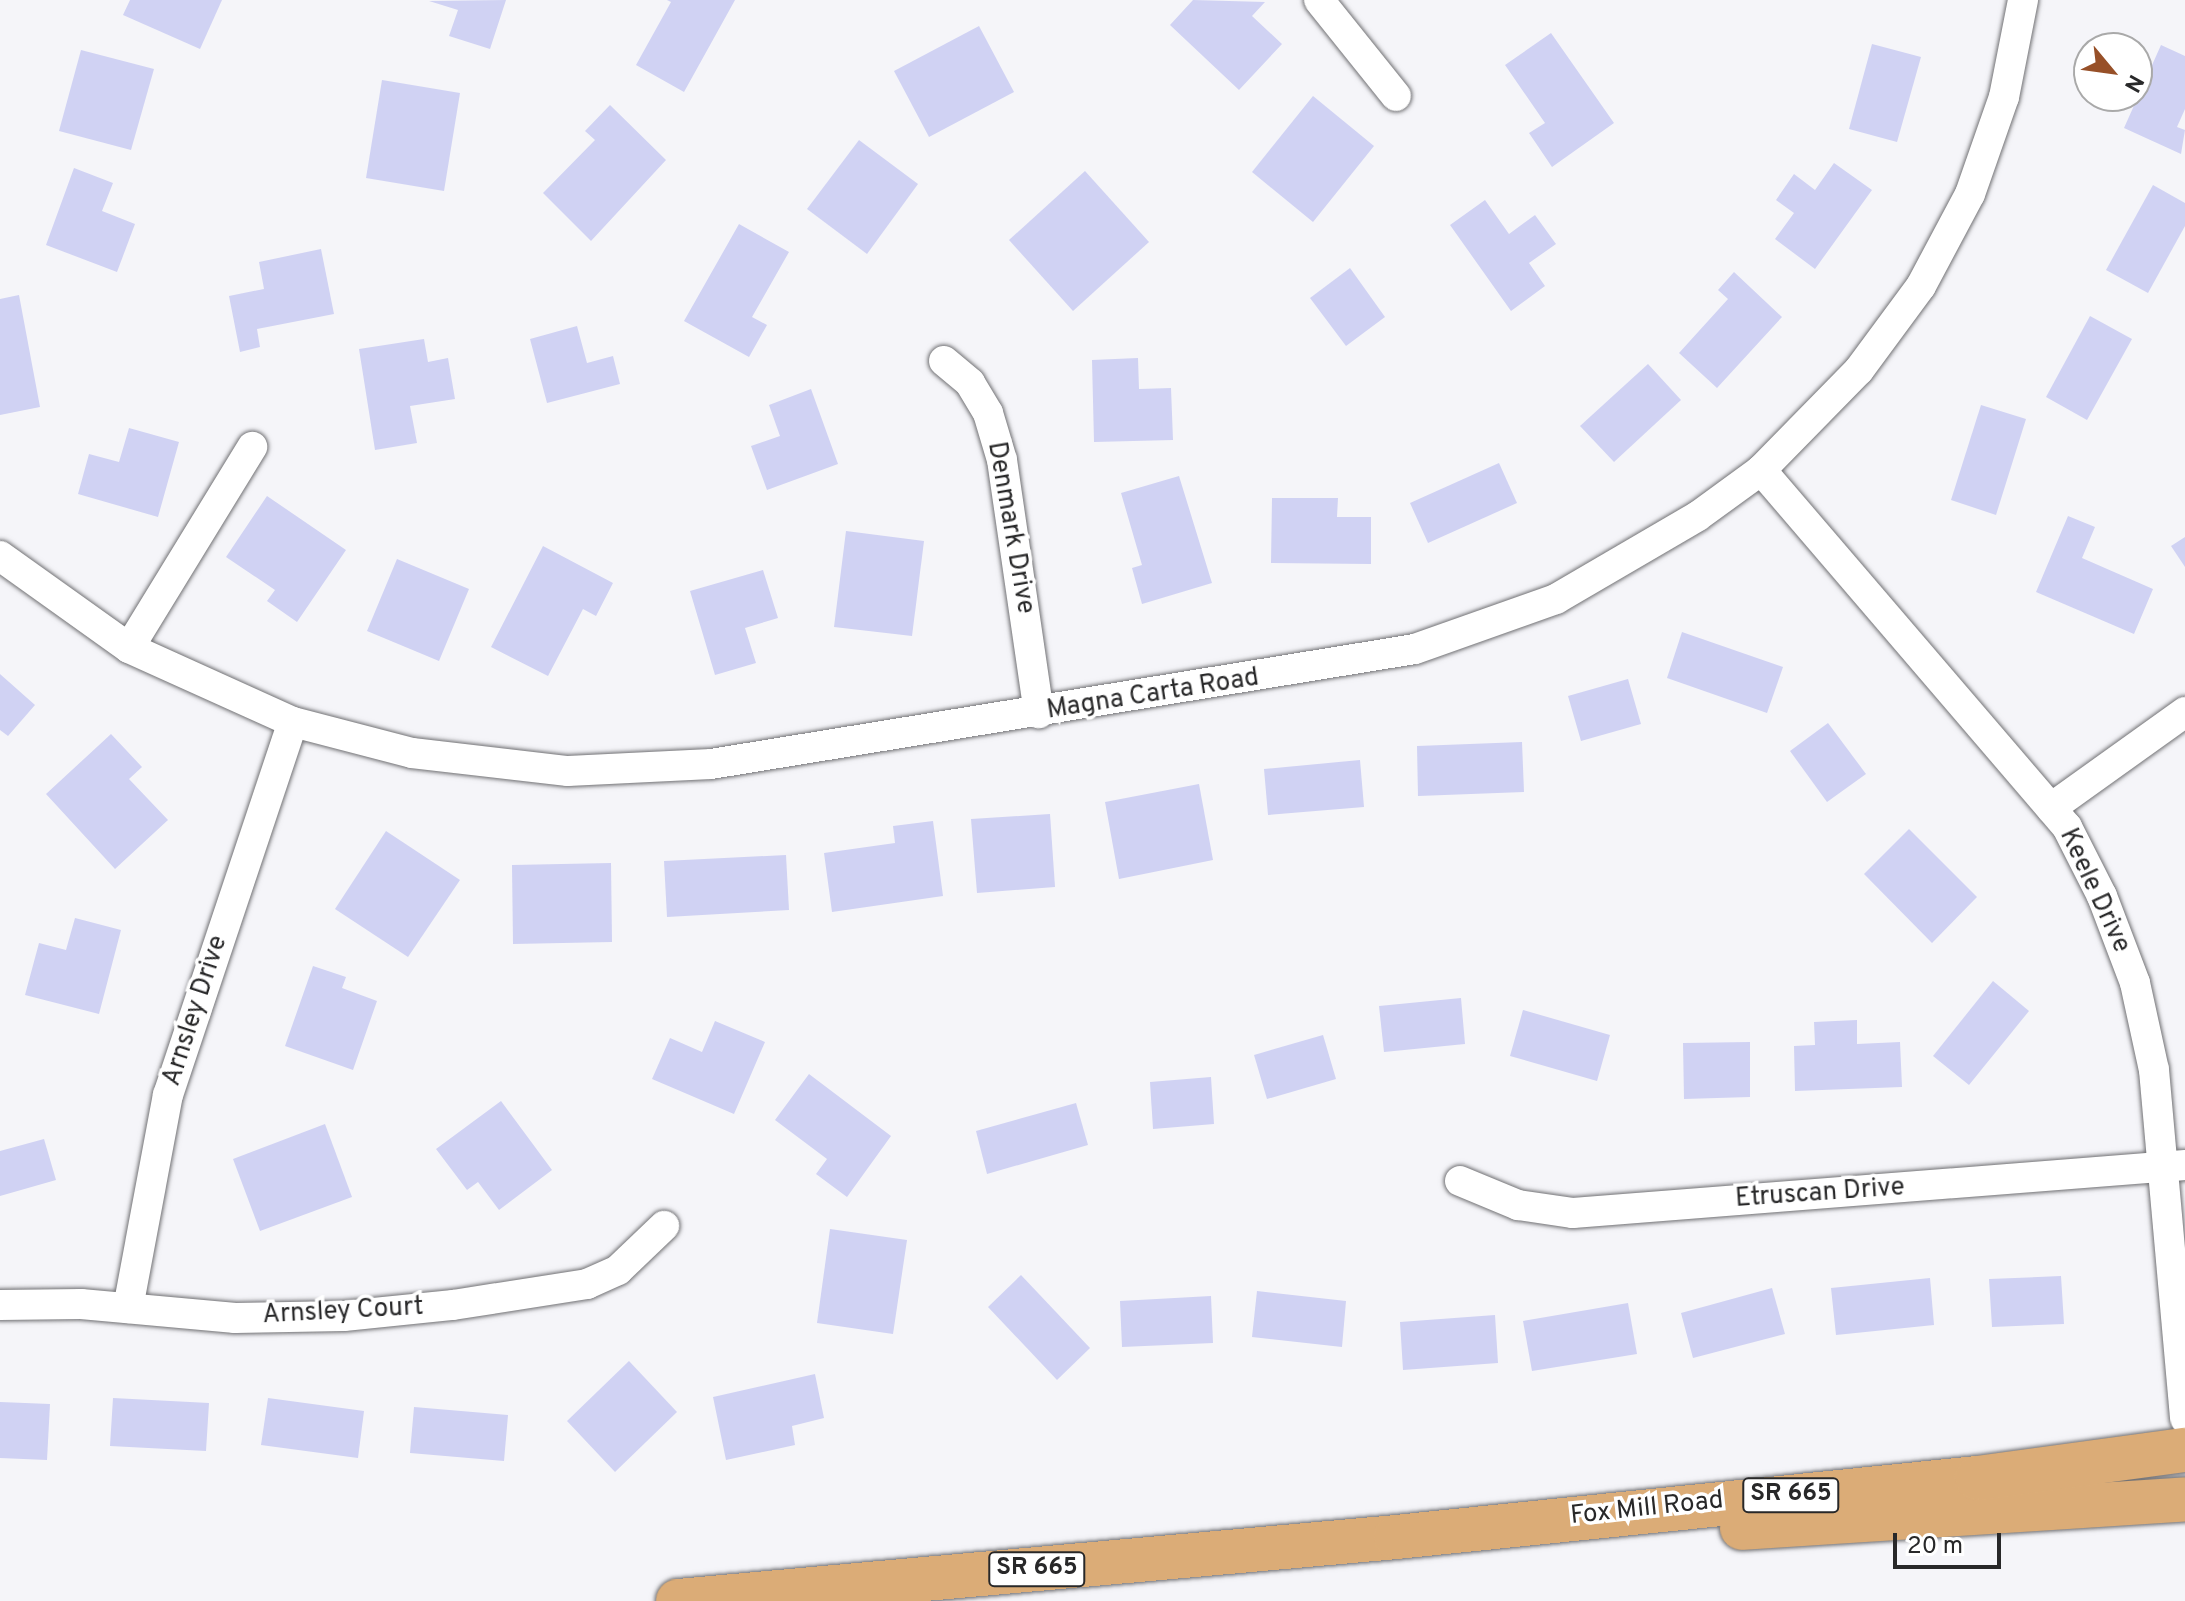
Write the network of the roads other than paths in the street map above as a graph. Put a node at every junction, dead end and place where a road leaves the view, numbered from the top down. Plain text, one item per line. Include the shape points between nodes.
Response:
1 (1319, 0) edge
2 (2023, 0) edge
3 (1396, 96) dead end
4 (944, 361) dead end
5 (252, 447) dead end
6 (1761, 470) junction
7 (0, 556) edge
8 (129, 648) junction
9 (2185, 712) edge
10 (1039, 713) junction
11 (293, 722) junction
12 (2051, 808) junction
13 (2174, 1166) edge
14 (1460, 1181) dead end
15 (664, 1226) dead end
16 (0, 1305) edge
17 (128, 1308) junction
18 (2185, 1419) edge
19 (2185, 1450) edge
20 (2185, 1499) edge
21 (1396, 1537) junction
22 (678, 1601) edge

1 - 3 street
2 - 6 street, Magna Carta Road via 1989,147 1948,240 1859,370
4 - 10 street, Denmark Drive via 970,383 988,413 1002,460
5 - 8 street
6 - 10 street, Magna Carta Road via 1698,516 1556,599 1486,627 1341,665
6 - 12 street, Keele Drive
7 - 8 street, Magna Carta Road
8 - 11 street, Magna Carta Road
9 - 12 street
10 - 11 street, Magna Carta Road via 711,764 568,771 412,753
11 - 17 street, Arnsley Drive via 168,1095
12 - 13 street, Keele Drive via 2067,827 2102,896 2135,983
13 - 14 street, Etruscan Drive via 1573,1213 1518,1205
13 - 18 street, Keele Drive
15 - 17 street, Arnsley Court via 618,1270 587,1284 453,1305 344,1316 235,1318
16 - 17 street, Arnsley Court
19 - 21 main road, Fox Mill Road / SR 665 via 1977,1478
20 - 21 main road, Fox Mill Road / SR 665 via 1979,1516 1569,1536
21 - 22 main road, Fox Mill Road / SR 665

